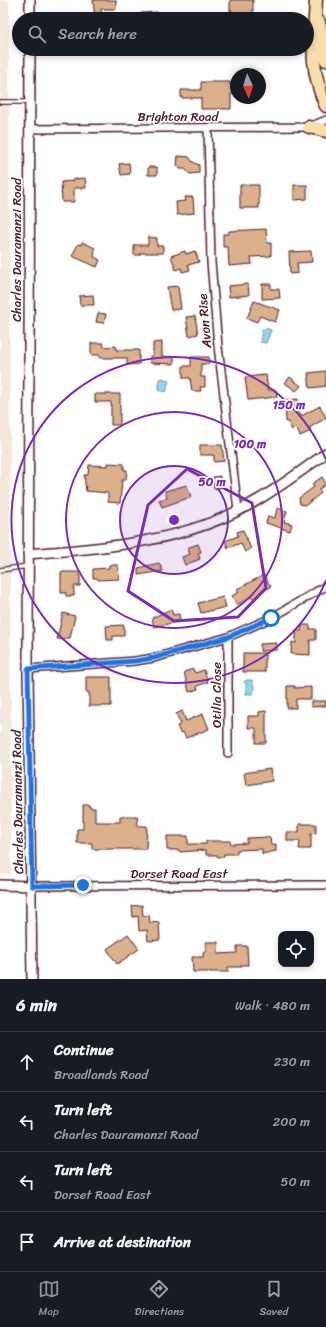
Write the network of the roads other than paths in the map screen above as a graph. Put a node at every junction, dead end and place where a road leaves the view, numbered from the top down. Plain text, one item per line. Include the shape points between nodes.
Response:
1 (30, 0) edge
2 (316, 2) edge
3 (30, 12) edge
4 (314, 37) edge
5 (30, 56) edge
6 (313, 56) edge
7 (326, 60) edge
8 (0, 102) edge
9 (29, 102) junction
10 (326, 106) edge
11 (326, 120) edge
12 (308, 127) junction
13 (208, 128) junction
14 (30, 129) junction
15 (326, 131) edge
16 (326, 453) edge
17 (238, 510) junction
18 (28, 554) junction
19 (28, 566) junction
20 (0, 570) edge
21 (326, 586) edge
22 (228, 637) junction
23 (28, 669) junction
24 (228, 753) dead end
25 (0, 885) edge
26 (326, 885) edge
27 (32, 886) junction
28 (32, 979) edge

1 - 3 street
2 - 4 highway
2 - 7 highway
5 - 9 street, Charles Dauramanzi Road
6 - 10 highway via 318,87
8 - 9 lane
9 - 14 street, Charles Dauramanzi Road
11 - 12 street, Brighton Road
12 - 13 street, Brighton Road
12 - 15 highway
13 - 14 street, Brighton Road
13 - 17 street, Avon Rise via 211,262 218,346
14 - 18 street, Charles Dauramanzi Road
16 - 17 street via 256,502
17 - 18 street via 204,525 169,536 104,548
18 - 19 street, Charles Dauramanzi Road
19 - 20 lane
19 - 23 street, Charles Dauramanzi Road
21 - 22 street via 271,618
22 - 23 street via 154,658
22 - 24 street, Otilia Close
23 - 27 street, Charles Dauramanzi Road
25 - 27 street
26 - 27 street, Dorset Road East
27 - 28 street, Charles Dauramanzi Road

